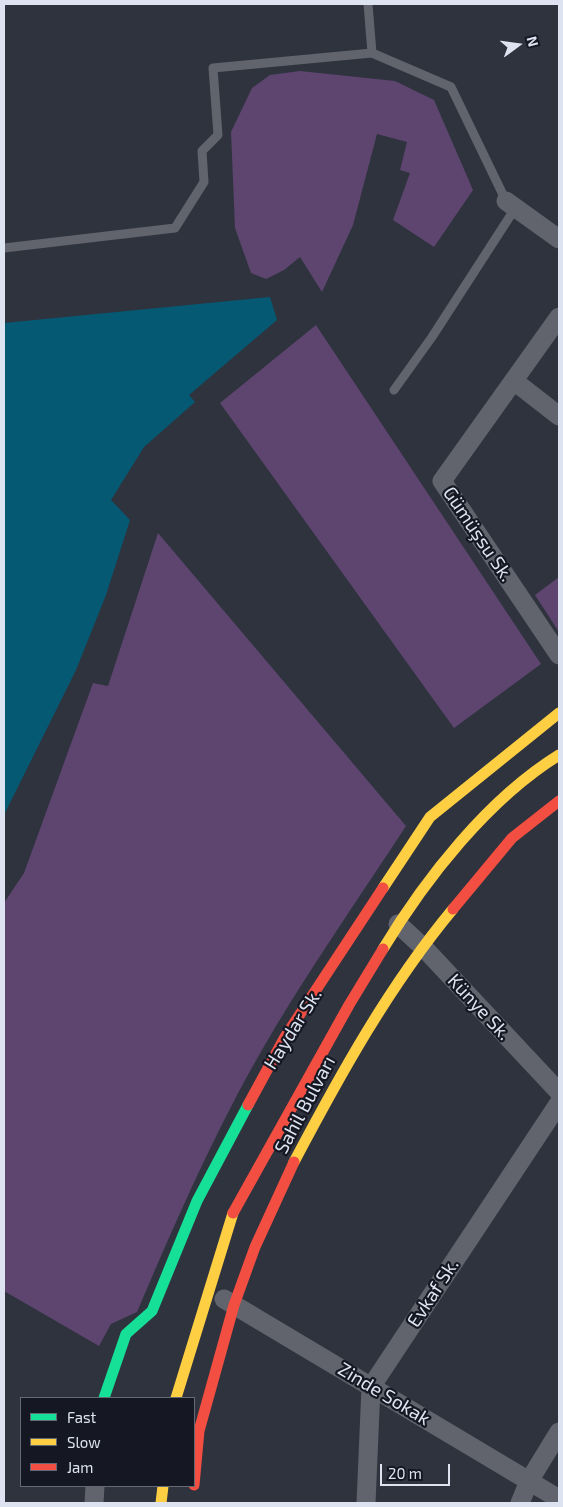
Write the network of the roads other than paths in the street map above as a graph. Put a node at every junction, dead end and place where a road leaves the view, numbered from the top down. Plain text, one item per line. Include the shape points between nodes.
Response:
1 (368, 4) edge
2 (372, 53) junction
3 (511, 203) junction
4 (559, 238) edge
5 (4, 248) edge
6 (559, 317) edge
7 (514, 381) junction
8 (394, 390) dead end
9 (559, 416) edge
10 (559, 655) edge
11 (559, 713) edge
12 (559, 755) edge
13 (559, 801) edge
14 (398, 924) junction
15 (424, 948) junction
16 (559, 1092) edge
17 (559, 1103) edge
18 (208, 1289) junction
19 (234, 1305) junction
20 (372, 1387) junction
21 (104, 1397) edge
22 (176, 1397) edge
23 (559, 1432) edge
24 (195, 1469) edge
25 (529, 1481) junction
26 (95, 1487) edge
27 (162, 1487) edge
28 (559, 1499) edge
29 (94, 1503) edge
30 (161, 1503) edge
31 (366, 1503) edge
32 (520, 1503) edge

1 - 2 lane
2 - 3 lane via 451,86
2 - 5 lane via 213,68 218,135 202,151 204,182 175,228
3 - 4 street
3 - 8 lane via 432,337
6 - 7 street, Gümüşsu Sk.
7 - 9 street
7 - 10 street, Gümüşsu Sk. via 442,481
11 - 21 main road, Haydar Sk. via 430,817 285,1037 198,1201 152,1311 126,1334
12 - 14 main road, Sahil Bulvarı via 533,771 468,832
13 - 15 main road, Sahil Bulvarı via 512,838
14 - 15 street, Künye Sk.
14 - 18 main road, Sahil Bulvarı via 230,1219
15 - 16 street, Künye Sk.
15 - 19 main road, Sahil Bulvarı via 336,1081 290,1168 255,1247
17 - 20 street, Evkaf Sk.
18 - 19 street, Zinde Sokak
18 - 22 main road, Sahil Bulvarı
19 - 20 street, Zinde Sokak
19 - 24 main road, Sahil Bulvarı via 199,1431
20 - 25 street, Zinde Sokak
20 - 31 street
23 - 25 street
25 - 28 street, Zinde Sokak
25 - 32 street
26 - 29 street
27 - 30 main road

